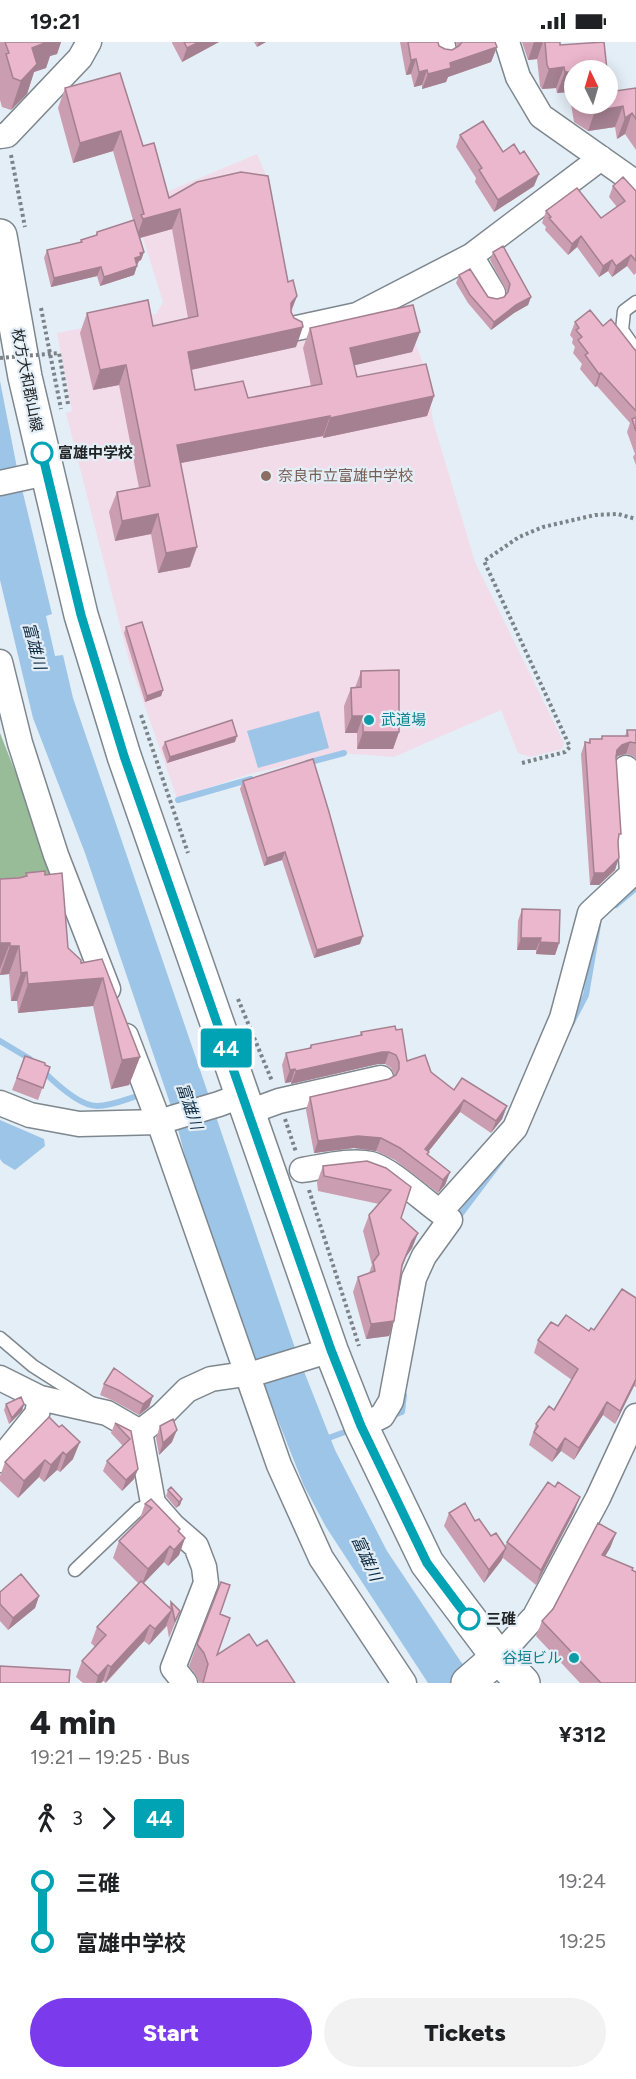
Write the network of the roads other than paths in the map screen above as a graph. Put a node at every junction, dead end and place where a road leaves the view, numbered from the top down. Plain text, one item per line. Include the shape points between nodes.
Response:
1 (507, 42) edge
2 (80, 47) edge
3 (3, 136) edge
4 (601, 158) junction
5 (636, 183) edge
6 (13, 232) edge
7 (471, 256) junction
8 (493, 293) dead end
9 (636, 302) edge
10 (297, 328) edge
11 (636, 350) edge
12 (37, 475) junction
13 (0, 483) edge
14 (0, 662) edge
15 (624, 768) edge
16 (634, 872) edge
17 (381, 1078) edge
18 (248, 1103) junction
19 (0, 1104) edge
20 (167, 1120) junction
21 (302, 1170) road end
22 (440, 1212) junction
23 (0, 1338) edge
24 (346, 1349) junction
25 (253, 1373) junction
26 (0, 1378) edge
27 (40, 1398) junction
28 (107, 1413) junction
29 (636, 1416) edge
30 (361, 1426) junction
31 (140, 1432) junction
32 (0, 1460) edge
33 (153, 1503) junction
34 (75, 1570) dead end
35 (480, 1672) edge
36 (185, 1683) edge
37 (404, 1683) edge
38 (523, 1683) edge

1 - 4 street via 518,77 541,116
2 - 3 street
4 - 5 street
4 - 7 street
6 - 12 main road, 枚方大和郡山線
7 - 8 street
7 - 10 street via 357,315
9 - 11 lane via 624,310 622,330
12 - 13 street
12 - 18 main road, 枚方大和郡山線 via 124,756
14 - 20 street via 20,743 56,855
15 - 16 street
16 - 22 street via 590,913 562,1018 514,1128
17 - 18 street
18 - 20 street
18 - 24 main road, 枚方大和郡山線
19 - 20 street via 30,1115 79,1124
20 - 25 street
21 - 22 street via 342,1163 372,1164
22 - 30 street via 450,1220 424,1256 414,1278 391,1401 382,1416
23 - 28 lane via 33,1366
24 - 25 street
24 - 30 main road, 枚方大和郡山線
25 - 31 street via 211,1379 187,1390
25 - 37 street via 279,1465 321,1558
26 - 27 street
27 - 28 street
27 - 32 street via 37,1414
28 - 31 street
29 - 35 street via 598,1498 535,1616
30 - 35 main road, 枚方大和郡山線
31 - 33 street
33 - 34 lane via 139,1509
33 - 36 street via 196,1546 204,1567 206,1583 172,1668
35 - 38 main road, 枚方大和郡山線

